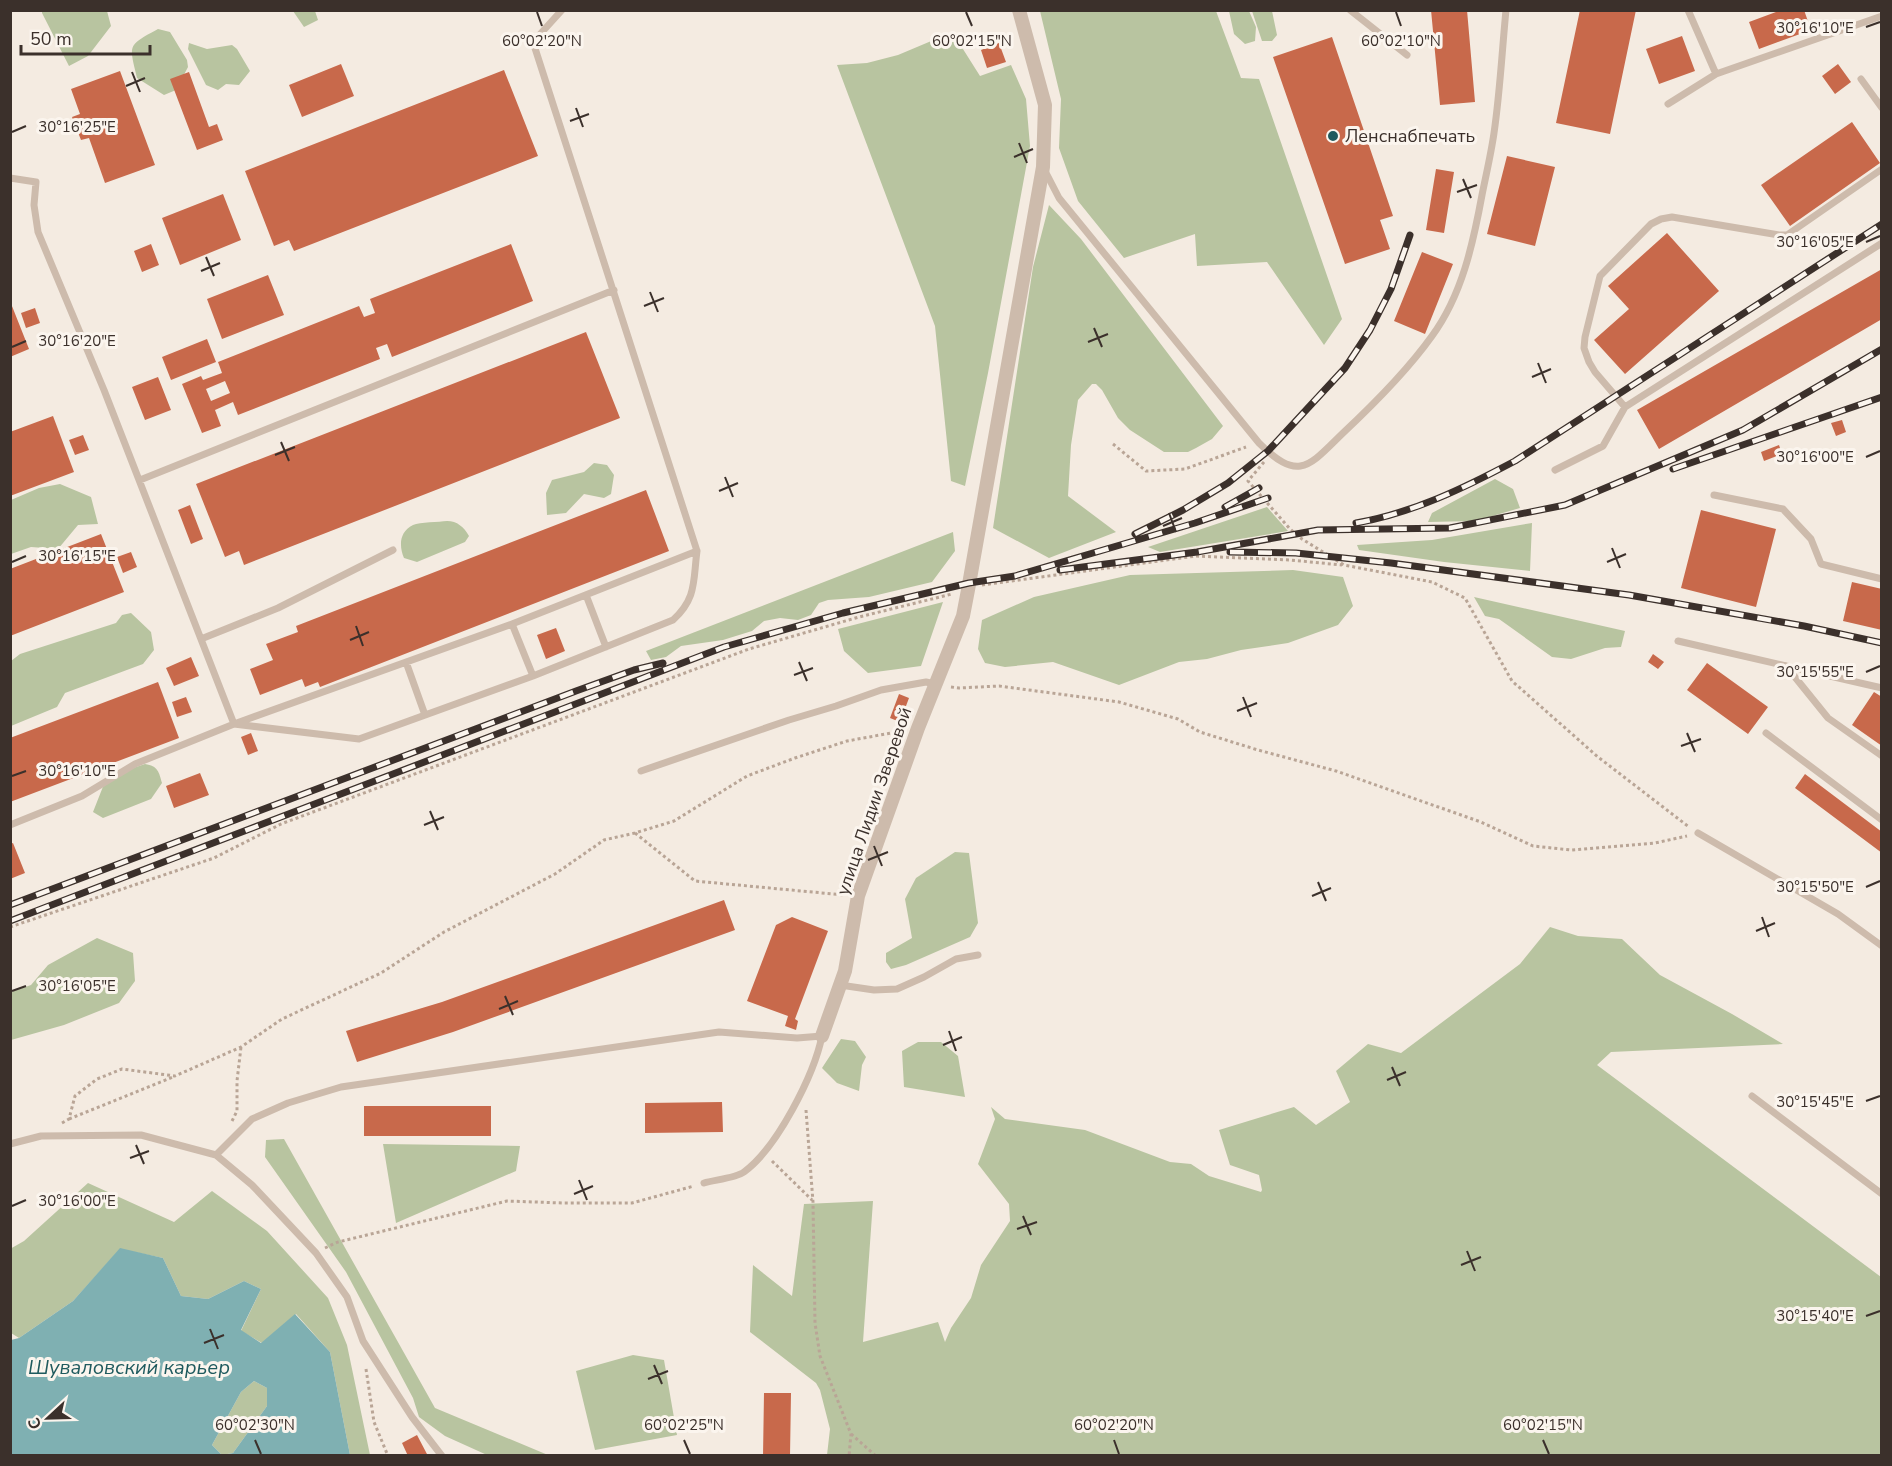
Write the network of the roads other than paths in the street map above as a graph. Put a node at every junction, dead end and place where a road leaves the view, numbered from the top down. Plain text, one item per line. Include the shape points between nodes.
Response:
1 (562, 10) edge
2 (1019, 10) edge
3 (1350, 10) edge
4 (1506, 10) edge
5 (1688, 10) edge
6 (1881, 16) edge
7 (1407, 56) dead end
8 (1716, 74) junction
9 (1861, 79) dead end
10 (1668, 104) dead end
11 (1881, 108) edge
12 (1043, 167) junction
13 (1881, 169) edge
14 (10, 178) edge
15 (1881, 243) edge
16 (614, 290) junction
17 (1625, 407) junction
18 (1555, 470) dead end
19 (140, 480) junction
20 (1714, 495) dead end
21 (393, 550) dead end
22 (697, 551) junction
23 (1881, 579) edge
24 (586, 595) junction
25 (512, 624) junction
26 (201, 639) junction
27 (1678, 641) dead end
28 (606, 646) junction
29 (406, 662) junction
30 (1786, 666) junction
31 (533, 676) junction
32 (935, 684) junction
33 (1881, 688) edge
34 (425, 715) junction
35 (234, 724) junction
36 (1766, 733) dead end
37 (1881, 756) edge
38 (641, 771) dead end
39 (1881, 820) edge
40 (10, 825) edge
41 (1698, 833) road end
42 (1881, 946) edge
43 (978, 955) dead end
44 (840, 985) junction
45 (822, 1036) junction
46 (1752, 1096) dead end
47 (10, 1144) edge
48 (216, 1155) junction
49 (704, 1183) road end
50 (1881, 1194) edge
51 (442, 1455) edge

1 - 16 lane via 533,42
2 - 12 street, улица Лидии Зверевой via 1045,105
3 - 7 lane
4 - 12 lane via 1494,133 1475,233 1458,291 1433,335 1404,370 1317,458 1300,467 1286,465 1259,442 1059,198
5 - 8 lane
6 - 8 lane
8 - 10 lane
9 - 11 lane
12 - 32 street, улица Лидии Зверевой via 963,616
13 - 17 lane via 1787,235 1672,217 1651,224 1600,276 1585,337 1589,362
14 - 19 lane via 36,182 38,232
15 - 17 lane
16 - 19 lane
16 - 22 lane
17 - 18 lane via 1604,446
19 - 26 lane
20 - 23 lane via 1783,508 1811,539 1821,564
21 - 26 lane via 278,608
22 - 24 lane
22 - 28 lane via 691,597 683,611 673,620
24 - 25 lane
24 - 28 lane
25 - 29 lane
25 - 31 lane
26 - 35 lane
27 - 30 lane
28 - 31 lane
29 - 34 lane
29 - 35 lane
30 - 33 lane
30 - 37 lane via 1828,718
31 - 34 lane
32 - 38 lane via 881,690
32 - 44 street, улица Лидии Зверевой via 858,896
34 - 35 lane via 359,739
35 - 40 lane via 135,764 82,796
36 - 39 lane
41 - 42 lane via 1838,914
43 - 44 lane via 956,959 897,989
44 - 45 street, улица Лидии Зверевой
45 - 48 lane via 719,1032 341,1087 252,1119
45 - 49 lane via 800,1096 764,1154 742,1174
46 - 50 lane
47 - 48 lane via 41,1136 141,1135
48 - 51 lane via 252,1185 316,1253 347,1297 363,1341 412,1418

